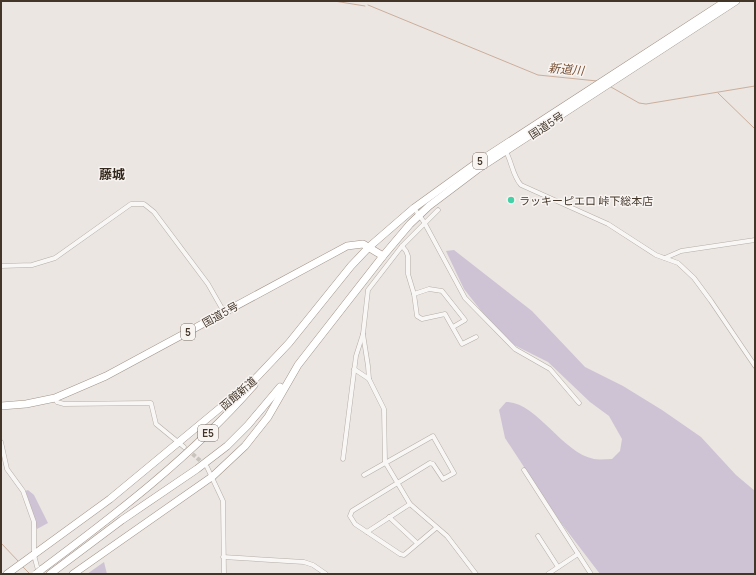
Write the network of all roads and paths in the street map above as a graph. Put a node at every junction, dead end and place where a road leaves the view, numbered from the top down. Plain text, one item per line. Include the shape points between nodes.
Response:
1 (726, 1) edge
2 (736, 1) edge
3 (609, 80) junction
4 (504, 149) junction
5 (414, 208) junction
6 (438, 210) dead end
7 (419, 215) junction
8 (424, 222) junction
9 (755, 240) edge
10 (402, 246) junction
11 (369, 247) junction
12 (383, 256) junction
13 (665, 258) junction
14 (1, 266) edge
15 (360, 285) junction
16 (368, 290) junction
17 (414, 294) junction
18 (224, 312) junction
19 (453, 327) junction
20 (363, 334) junction
21 (476, 337) dead end
22 (288, 343) junction
23 (298, 365) junction
24 (755, 366) edge
25 (354, 369) junction
26 (368, 379) junction
27 (55, 398) junction
28 (579, 403) dead end
29 (1, 406) edge
30 (1, 442) edge
31 (181, 445) junction
32 (343, 459) dead end
33 (385, 462) junction
34 (207, 467) tunnel mouth
35 (524, 470) dead end
36 (364, 475) dead end
37 (213, 476) junction
38 (396, 483) junction
39 (410, 504) junction
40 (389, 517) junction
41 (436, 528) junction
42 (367, 532) junction
43 (538, 536) dead end
44 (417, 543) junction
45 (578, 554) junction
46 (34, 555) junction
47 (223, 557) junction
48 (558, 567) junction
49 (39, 573) edge
50 (7, 574) edge
51 (50, 574) edge
52 (74, 574) edge
53 (224, 574) edge
54 (326, 574) edge
55 (476, 574) edge
56 (548, 574) edge
57 (591, 574) edge

1 - 3 highway, 国道5号 / 5
2 - 3 highway, 国道5号 / 5
3 - 4 highway, 国道5号 / 5
4 - 5 highway, 国道5号 / 5
4 - 7 highway, 国道5号 / 5
4 - 13 street via 521,185 608,224 644,249
5 - 7 street
5 - 11 highway, 国道5号 / 5
6 - 8 street
7 - 8 street
7 - 12 highway, 国道5号 / 5
8 - 10 street
8 - 28 street via 465,298 515,349 550,369
9 - 13 street via 681,252
10 - 16 street
10 - 17 street via 408,256 408,274
11 - 12 highway, 国道5号 / 5
11 - 18 highway, 国道5号 / 5 via 356,244 347,246
11 - 22 highway, 函館新道 / 5
12 - 15 highway, 5
13 - 24 street via 678,263 694,278
14 - 18 street via 37,264 55,258 131,204 140,203 154,212 208,284
15 - 16 street
15 - 23 highway, 5
16 - 20 street
17 - 19 street via 417,316 422,319 444,314
17 - 19 street via 429,289 442,291 465,320
18 - 27 highway, 国道5号 / 5 via 106,376
19 - 21 street via 462,344
20 - 25 street
20 - 26 street
22 - 31 highway, 函館新道 / 5 via 255,379
22 - 49 highway, E5 via 253,386 217,424 161,475
23 - 37 highway, 5 via 268,417 236,455
23 - 51 highway, E5 via 227,446
25 - 26 street
25 - 32 street
26 - 33 street via 384,410
27 - 29 highway, 国道5号 / 5
27 - 31 street via 64,404 151,403 156,424
30 - 46 street via 7,469 23,491 34,522
31 - 46 highway, 函館新道 / 5
33 - 36 street
33 - 38 street
33 - 38 street via 392,461 433,436 454,473 443,479 430,463
34 - 37 street
35 - 45 street
37 - 47 street via 223,501
37 - 52 highway, 5
38 - 39 street
38 - 42 street via 350,513 351,520
39 - 40 street
39 - 41 street
40 - 42 street
40 - 44 street
41 - 44 street
41 - 55 street via 451,540
42 - 44 street via 404,555
43 - 48 street
45 - 48 street
45 - 57 street
46 - 49 street
46 - 50 highway, 函館新道 / 5
47 - 53 street
47 - 54 street via 304,562
48 - 56 street

